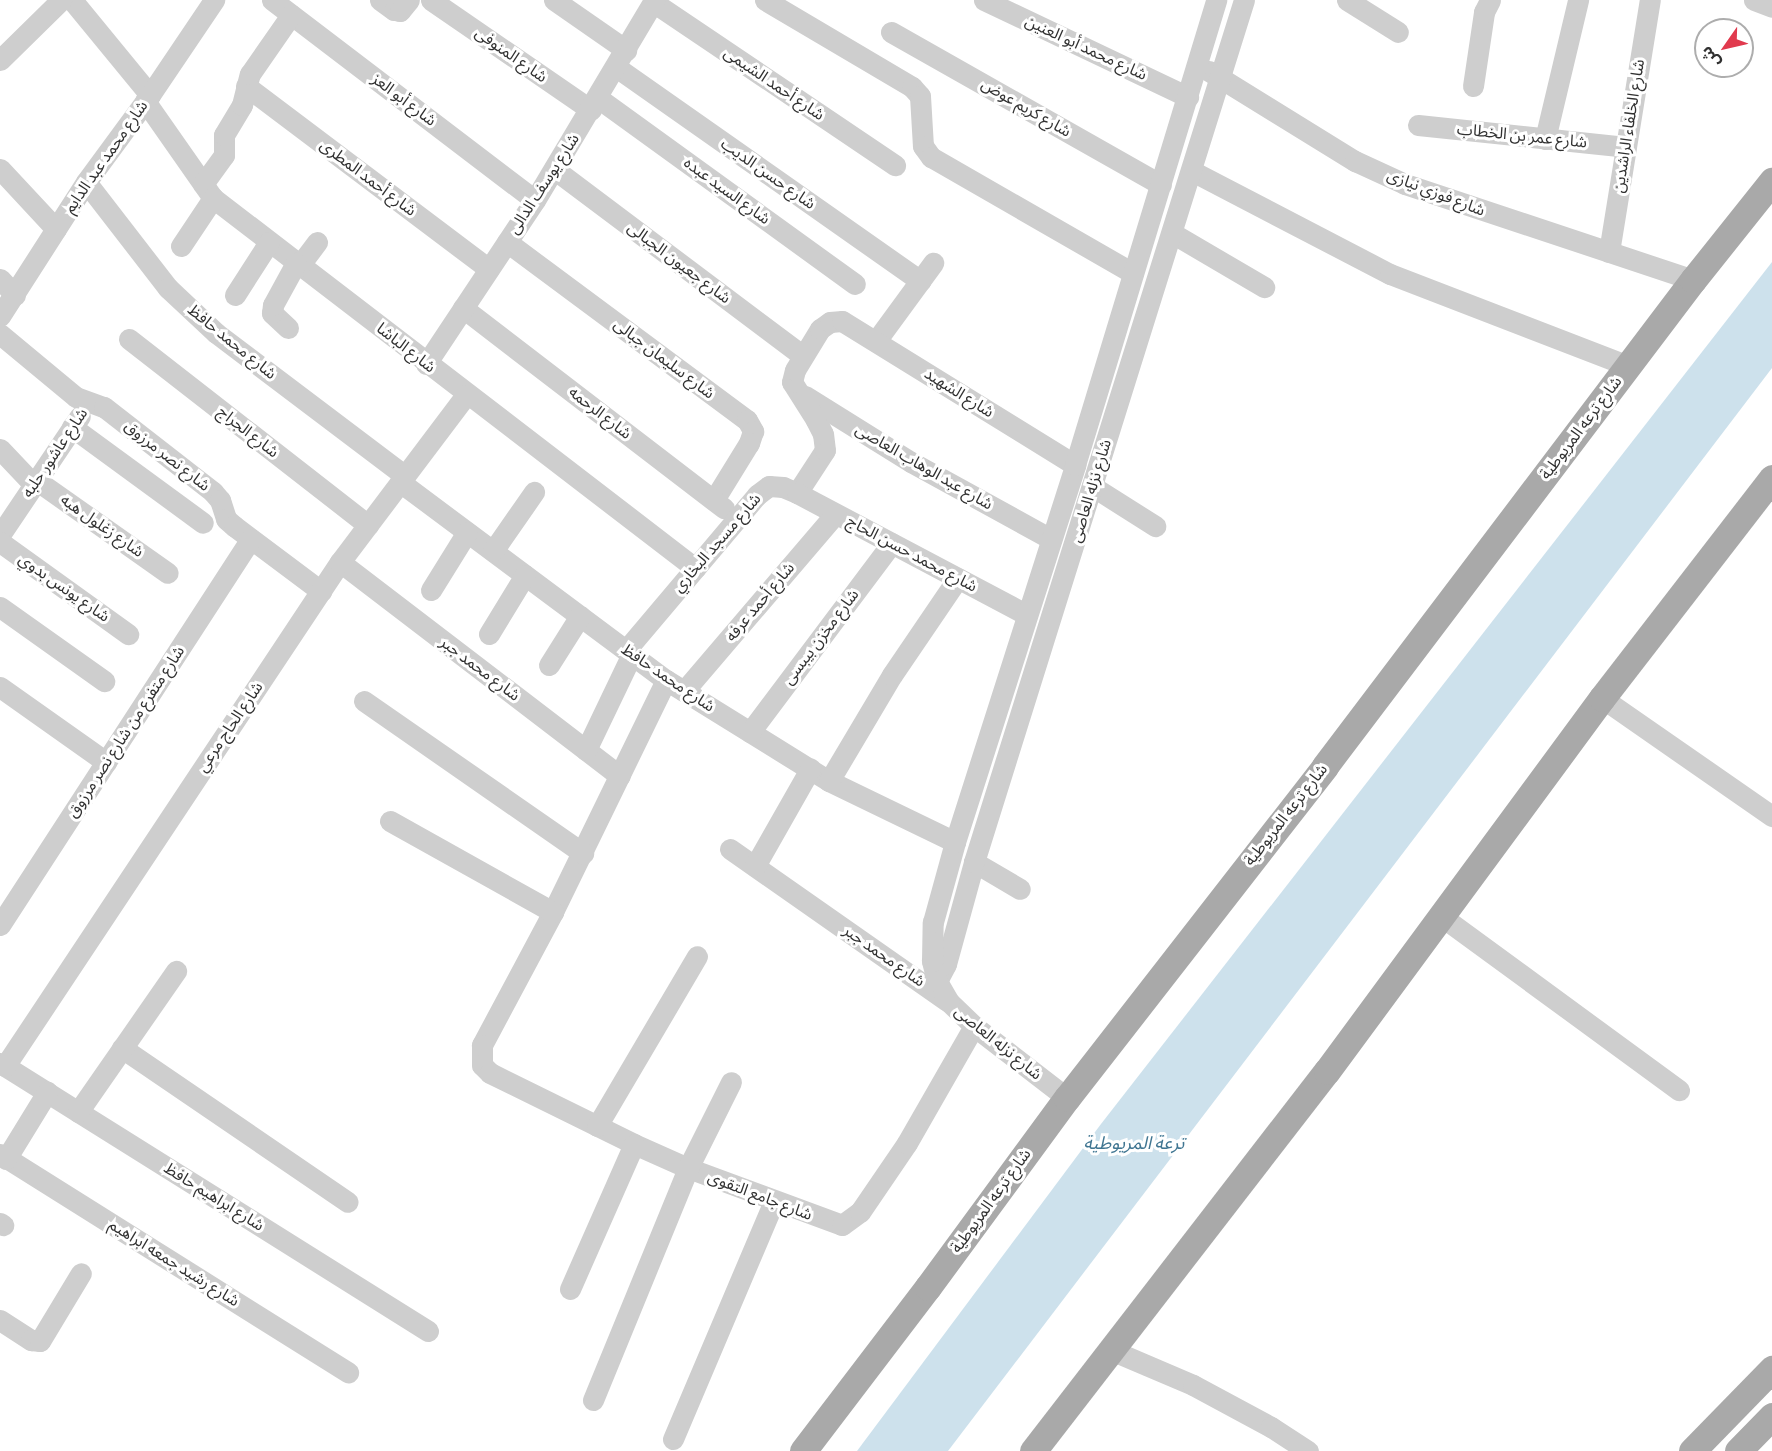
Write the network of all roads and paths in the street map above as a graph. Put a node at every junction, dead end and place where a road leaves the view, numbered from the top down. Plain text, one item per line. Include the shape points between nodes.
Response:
1 (272, 0) edge
2 (380, 0) edge
3 (409, 0) edge
4 (431, 0) edge
5 (554, 0) edge
6 (765, 0) edge
7 (984, 0) edge
8 (1216, 0) edge
9 (1244, 0) edge
10 (1347, 0) edge
11 (1490, 0) edge
12 (1578, 0) edge
13 (1650, 0) edge
14 (1754, 0) edge
15 (60, 1) edge
16 (654, 1) edge
17 (210, 2) edge
18 (1772, 7) edge
19 (291, 15) junction
20 (891, 32) dead end
21 (1398, 32) dead end
22 (621, 58) junction
23 (0, 60) edge
24 (1198, 64) junction
25 (1220, 78) junction
26 (246, 86) junction
27 (1473, 86) dead end
28 (1188, 97) junction
29 (148, 98) junction
30 (594, 104) junction
31 (1418, 125) dead end
32 (1545, 139) junction
33 (1626, 147) junction
34 (895, 165) dead end
35 (0, 169) edge
36 (554, 169) junction
37 (1192, 171) junction
38 (86, 182) junction
39 (1772, 182) edge
40 (1161, 184) junction
41 (208, 191) junction
42 (535, 200) junction
43 (56, 229) junction
44 (1172, 233) junction
45 (269, 242) junction
46 (317, 242) dead end
47 (507, 242) junction
48 (181, 246) dead end
49 (1608, 252) junction
50 (933, 262) dead end
51 (298, 265) junction
52 (489, 269) junction
53 (1133, 273) junction
54 (0, 279) edge
55 (1693, 280) junction
56 (920, 281) junction
57 (855, 284) dead end
58 (1264, 287) dead end
59 (15, 295) junction
60 (235, 295) dead end
61 (463, 308) junction
62 (0, 316) edge
63 (288, 328) dead end
64 (0, 334) edge
65 (129, 339) dead end
66 (876, 341) junction
67 (803, 356) junction
68 (426, 364) junction
69 (1628, 366) junction
70 (798, 392) junction
71 (466, 394) junction
72 (89, 402) junction
73 (72, 427) junction
74 (0, 449) edge
75 (1075, 465) junction
76 (1772, 478) edge
77 (403, 479) junction
78 (35, 482) junction
79 (534, 492) dead end
80 (797, 493) junction
81 (1089, 496) junction
82 (1064, 497) junction
83 (714, 500) junction
84 (835, 514) junction
85 (737, 518) junction
86 (203, 523) dead end
87 (368, 525) junction
88 (1155, 526) dead end
89 (467, 532) junction
90 (0, 535) edge
91 (251, 539) junction
92 (1051, 539) junction
93 (0, 542) edge
94 (892, 543) junction
95 (493, 552) junction
96 (340, 562) junction
97 (695, 568) junction
98 (168, 573) dead end
99 (525, 575) junction
100 (958, 578) junction
101 (431, 590) dead end
102 (321, 591) junction
103 (0, 607) edge
104 (580, 615) junction
105 (1027, 615) junction
106 (128, 633) dead end
107 (489, 634) dead end
108 (629, 652) junction
109 (549, 665) dead end
110 (104, 681) dead end
111 (675, 686) junction
112 (0, 687) edge
113 (1602, 698) junction
114 (364, 701) dead end
115 (750, 732) junction
116 (586, 750) junction
117 (984, 750) junction
118 (1007, 759) junction
119 (106, 762) junction
120 (810, 769) junction
121 (620, 776) junction
122 (829, 781) junction
123 (1772, 816) edge
124 (390, 821) dead end
125 (955, 842) junction
126 (730, 849) dead end
127 (583, 853) junction
128 (974, 862) junction
129 (755, 866) junction
130 (1020, 889) dead end
131 (554, 912) junction
132 (1441, 916) junction
133 (0, 925) edge
134 (697, 956) dead end
135 (176, 971) dead end
136 (937, 981) junction
137 (949, 1002) junction
138 (974, 1026) junction
139 (482, 1045) joint
140 (122, 1048) junction
141 (2, 1065) edge
142 (731, 1082) dead end
143 (1679, 1090) dead end
144 (47, 1092) junction
145 (1067, 1098) junction
146 (78, 1112) junction
147 (597, 1126) junction
148 (634, 1144) junction
149 (3, 1156) edge
150 (688, 1168) junction
151 (774, 1201) junction
152 (348, 1202) dead end
153 (81, 1273) dead end
154 (570, 1289) dead end
155 (0, 1320) edge
156 (428, 1331) dead end
157 (1111, 1350) junction
158 (1772, 1369) edge
159 (348, 1372) dead end
160 (593, 1400) dead end
161 (1772, 1416) edge
162 (673, 1439) dead end
163 (803, 1451) edge
164 (1033, 1451) edge
165 (1308, 1451) edge
166 (1692, 1451) edge
167 (1738, 1451) edge

1 - 19 street, شارع أبو العز
2 - 3 street via 399,11
4 - 30 street, شارع المنوفى
5 - 22 street, شارع حسن الديب
6 - 53 street via 912,87 920,96 923,146 931,157
7 - 28 street, شارع محمد أبو العنين
8 - 24 street, شارع نزله العاصى
9 - 25 street, شارع نزله العاصى
10 - 21 street
11 - 27 street via 1484,12
12 - 32 street
13 - 33 street, شارع الخلفاء الراشدين
14 - 18 street
15 - 23 street
15 - 29 street, شارع الباشا
16 - 22 street, شارع يوسف الدالى
16 - 34 street, شارع أحمد الشيمى
17 - 29 street, شارع محمد عبد الدايم
19 - 26 street via 250,74
19 - 42 street, شارع أبو العز
20 - 40 street, شارع كريم عوض
22 - 30 street, شارع يوسف الدالى
22 - 56 street, شارع حسن الديب
24 - 25 street, شارع فوزي نيازى
24 - 28 street, شارع نزله العاصى
25 - 37 street, شارع نزله العاصى
25 - 49 street, شارع فوزي نيازى via 1355,161 1405,184
26 - 41 street via 242,105 224,135 224,155
26 - 52 street, شارع أحمد المطرى
28 - 40 street, شارع نزله العاصى
29 - 38 street, شارع محمد عبد الدايم
29 - 41 street, شارع الباشا
30 - 36 street, شارع يوسف الدالى
30 - 57 street, شارع السيد عبده
31 - 32 street, شارع عمر بن الخطاب
32 - 33 street, شارع عمر بن الخطاب
33 - 49 street, شارع الخلفاء الراشدين
35 - 43 street
36 - 42 street, شارع يوسف الدالى
36 - 67 street, شارع جعيون الجبالى
37 - 44 street, شارع نزله العاصى
37 - 69 street via 1390,274
38 - 43 street, شارع محمد عبد الدايم
38 - 77 street, شارع محمد حافظ via 168,288 216,333
39 - 55 main road, شارع ترعه المريوطية
40 - 53 street, شارع نزله العاصى
41 - 45 street, شارع الباشا
41 - 48 street
42 - 47 street, شارع يوسف الدالى
43 - 59 street, شارع محمد عبد الدايم
44 - 58 street
44 - 81 street, شارع نزله العاصى
45 - 51 street, شارع الباشا
45 - 60 street
46 - 51 street
47 - 52 street, شارع يوسف الدالى
47 - 83 street, شارع سليمان جبالى via 747,420 753,431 749,443
49 - 55 street, شارع فوزي نيازى
50 - 56 street
51 - 63 street via 273,305 272,313
51 - 68 street, شارع الباشا
52 - 61 street, شارع يوسف الدالى
53 - 75 street, شارع نزله العاصى
54 - 59 street
55 - 69 main road, شارع ترعه المريوطية
56 - 66 street
59 - 62 street, شارع محمد عبد الدايم
61 - 68 street, شارع يوسف الدالى
61 - 83 street, شارع الرحمه
64 - 72 street, شارع نصر مرزوق via 76,397
65 - 87 street, شارع الجراج
66 - 67 street, شارع الشهيد via 842,321 830,322 820,329
66 - 75 street, شارع الشهيد
67 - 70 street via 792,381
68 - 71 street, شارع الباشا
69 - 145 main road, شارع ترعه المريوطية
70 - 80 street via 823,434 825,450
70 - 92 street, شارع عبد الوهاب العاصى via 911,462
71 - 77 street, شارع الحاج مرعي
71 - 97 street, شارع الباشا
72 - 73 street, شارع عاشور حلبه
72 - 91 street, شارع نصر مرزوق via 104,407 213,492 226,519
73 - 78 street, شارع عاشور حلبه
73 - 86 street
74 - 78 street, شارع زغلول هبه
75 - 82 street, شارع نزله العاصى
76 - 113 main road
77 - 87 street, شارع الحاج مرعي
77 - 89 street, شارع محمد حافظ
78 - 90 street, شارع عاشور حلبه
78 - 98 street, شارع زغلول هبه
79 - 95 street
80 - 84 street, شارع محمد حسن الحاج
80 - 85 street, شارع مسجد البخاري via 769,486
81 - 82 street
81 - 88 street
81 - 118 street, شارع نزله العاصى
82 - 92 street, شارع نزله العاصى
83 - 85 street, شارع الرحمه
84 - 94 street, شارع محمد حسن الحاج
84 - 111 street, شارع أحمد عرفه
85 - 97 street, شارع مسجد البخاري
87 - 96 street, شارع الحاج مرعي
89 - 95 street, شارع محمد حافظ
89 - 101 street
91 - 102 street, شارع نصر مرزوق
91 - 119 street, شارع متفرع من شارع نصر مرزوق
92 - 105 street, شارع نزله العاصى
93 - 106 street, شارع يونس بدوي
94 - 100 street, شارع محمد حسن الحاج
94 - 115 street, شارع مخزن بيبسى
95 - 99 street, شارع محمد حافظ
96 - 102 street, شارع الحاج مرعي
96 - 116 street, شارع محمد جبر
97 - 108 street, شارع مسجد البخاري
99 - 104 street, شارع محمد حافظ
99 - 107 street
100 - 105 street, شارع محمد حسن الحاج
100 - 122 street via 892,675
102 - 141 street, شارع الحاج مرعي
103 - 110 street
104 - 108 street, شارع محمد حافظ
104 - 109 street
105 - 117 street, شارع نزله العاصى
108 - 111 street, شارع محمد حافظ
108 - 116 street, شارع مسجد البخاري
111 - 115 street, شارع محمد حافظ
111 - 121 street, شارع أحمد عرفه
112 - 119 street
113 - 123 street
113 - 132 main road
114 - 127 street
115 - 120 street, شارع محمد حافظ
116 - 121 street, شارع محمد جبر
117 - 118 street
117 - 125 street, شارع نزله العاصى
118 - 128 street, شارع نزله العاصى
119 - 133 street, شارع متفرع من شارع نصر مرزوق
120 - 122 street, شارع محمد حافظ
120 - 129 street
121 - 127 street, شارع أحمد عرفه
122 - 125 street, شارع محمد حافظ
124 - 131 street
125 - 136 street, شارع نزله العاصى via 933,922 931,942
126 - 129 street, شارع محمد جبر
127 - 131 street, شارع أحمد عرفه
128 - 130 street
128 - 136 street, شارع نزله العاصى via 946,964
129 - 137 street, شارع محمد جبر
131 - 139 street, شارع أحمد عرفه
132 - 143 street
132 - 157 main road via 1328,1071
134 - 147 street
135 - 140 street
136 - 137 street, شارع نزله العاصى
137 - 138 street, شارع نزله العاصى
138 - 145 street, شارع نزله العاصى
138 - 151 street, شارع جامع التقوى via 907,1143 860,1212 842,1225
139 - 147 street, شارع جامع التقوى via 482,1065 490,1073
140 - 146 street
140 - 152 street
141 - 144 street, شارع ابراهيم حافظ
142 - 150 street
144 - 146 street, شارع ابراهيم حافظ
144 - 149 street
145 - 163 main road, شارع ترعه المريوطية
146 - 156 street, شارع ابراهيم حافظ
147 - 148 street, شارع جامع التقوى
148 - 150 street, شارع جامع التقوى
148 - 154 street
149 - 159 street, شارع رشيد جمعه ابراهيم
150 - 151 street, شارع جامع التقوى
150 - 160 street
151 - 162 street
153 - 155 street via 40,1341
157 - 164 main road
157 - 165 street via 1193,1384
158 - 166 main road
161 - 167 main road

